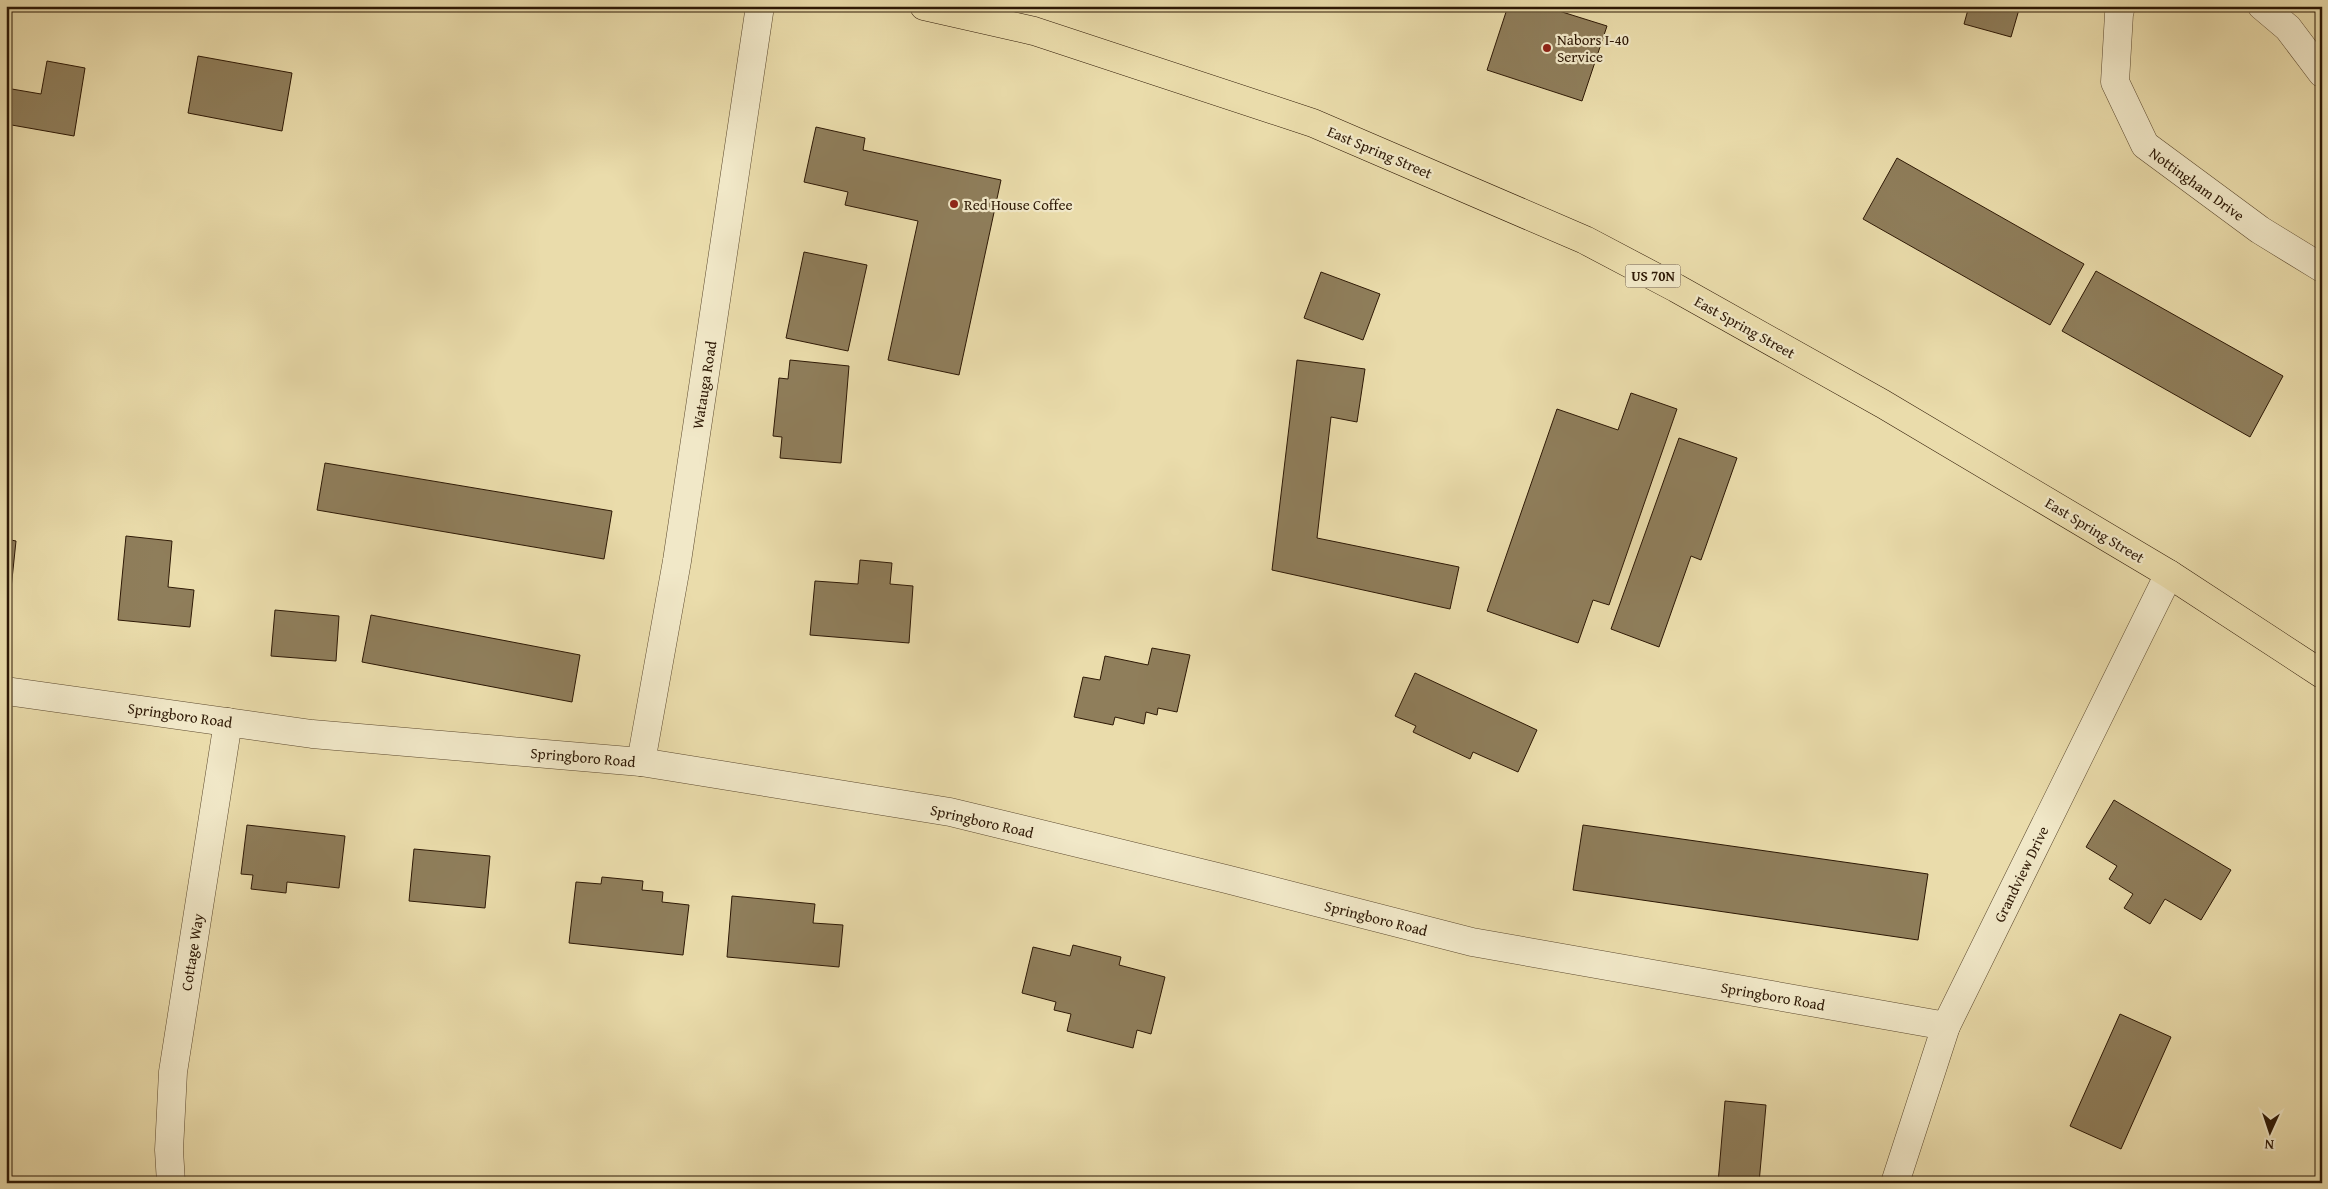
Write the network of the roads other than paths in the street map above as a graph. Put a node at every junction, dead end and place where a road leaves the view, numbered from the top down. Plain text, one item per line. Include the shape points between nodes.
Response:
1 (760, 6) edge
2 (924, 6) edge
3 (2121, 6) edge
4 (2262, 6) edge
5 (2322, 73) edge
6 (2322, 268) edge
7 (2169, 574) junction
8 (2322, 674) edge
9 (6, 691) edge
10 (228, 722) junction
11 (641, 762) junction
12 (1946, 1026) junction
13 (171, 1183) edge
14 (1895, 1183) edge

1 - 11 street, Watauga Road via 677,561
2 - 7 main road, East Spring Street / US 70N via 1034,31 1313,123 1585,240 1882,404
3 - 6 street, Nottingham Drive via 2115,82 2145,145 2260,230
4 - 5 street via 2288,28
7 - 8 main road, East Spring Street / US 70N
7 - 12 street, Grandview Drive
9 - 10 street, Springboro Road
10 - 11 street, Springboro Road via 312,734
10 - 13 street, Cottage Way via 173,1072 169,1150
11 - 12 street, Springboro Road via 950,812 1472,942
12 - 14 street, Grandview Drive

